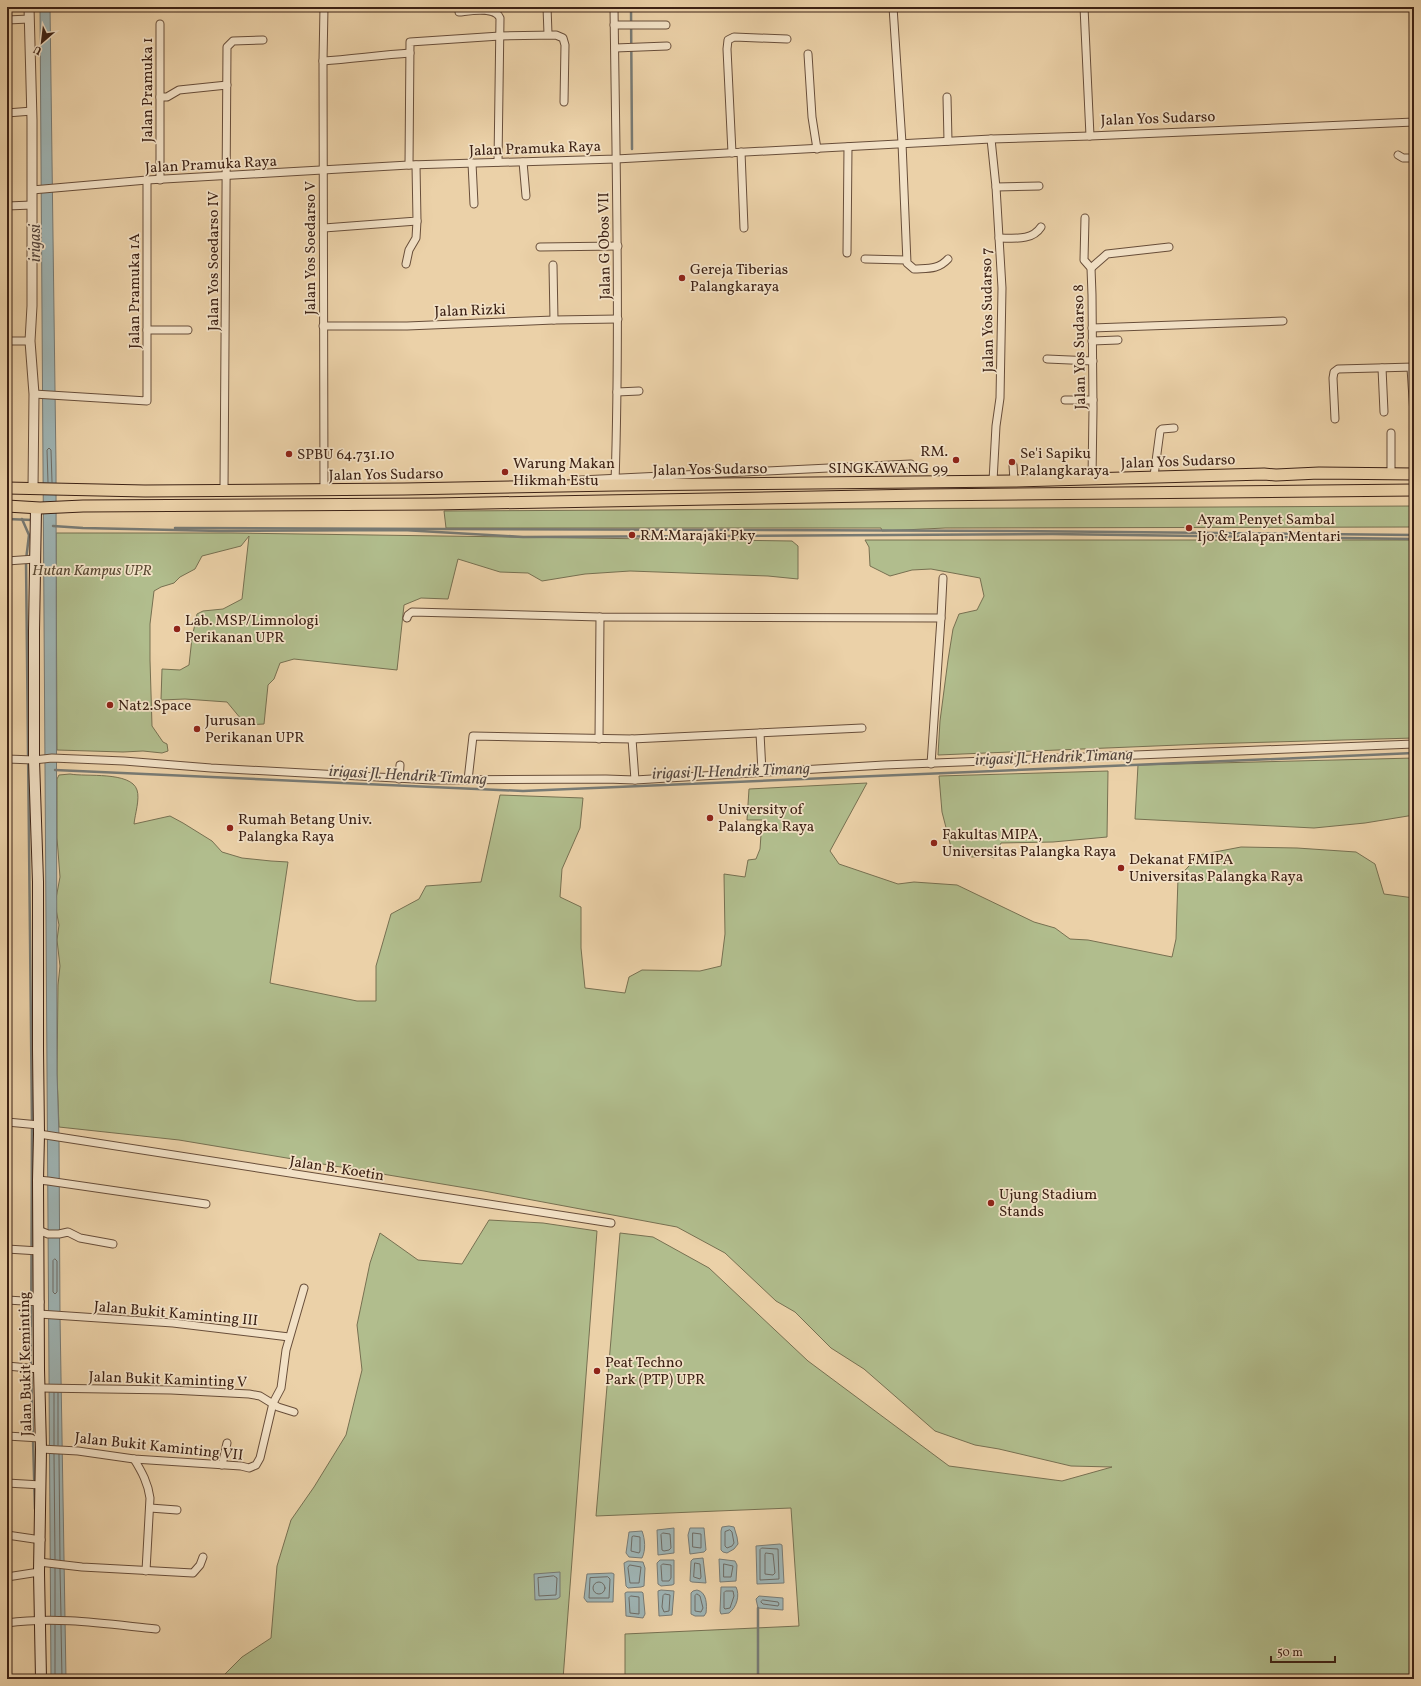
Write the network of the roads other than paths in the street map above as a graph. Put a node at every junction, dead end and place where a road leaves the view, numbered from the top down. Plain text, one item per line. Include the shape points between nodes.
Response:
1 (29, 7) edge
2 (324, 7) edge
3 (547, 7) edge
4 (614, 7) edge
5 (893, 7) edge
6 (1084, 7) edge
7 (459, 12) dead end
8 (30, 19) junction
9 (7, 20) edge
10 (160, 24) dead end
11 (614, 25) junction
12 (666, 25) dead end
13 (548, 34) junction
14 (500, 36) junction
15 (787, 39) dead end
16 (263, 40) dead end
17 (667, 46) dead end
18 (615, 48) junction
19 (410, 53) junction
20 (808, 54) dead end
21 (323, 61) junction
22 (227, 85) junction
23 (160, 97) junction
24 (947, 97) dead end
25 (564, 102) dead end
26 (7, 113) edge
27 (32, 115) junction
28 (1414, 122) edge
29 (1090, 136) junction
30 (991, 138) junction
31 (948, 141) junction
32 (902, 144) junction
33 (848, 147) junction
34 (817, 149) junction
35 (741, 152) junction
36 (732, 153) junction
37 (1398, 155) dead end
38 (1414, 158) edge
39 (616, 159) junction
40 (498, 162) junction
41 (523, 162) junction
42 (472, 163) junction
43 (413, 165) junction
44 (323, 171) junction
45 (226, 176) junction
46 (147, 180) junction
47 (160, 180) junction
48 (1039, 186) dead end
49 (996, 187) junction
50 (33, 190) junction
51 (526, 196) dead end
52 (474, 204) dead end
53 (32, 205) junction
54 (7, 206) edge
55 (1084, 218) dead end
56 (417, 221) junction
57 (1041, 227) dead end
58 (324, 228) junction
59 (744, 228) dead end
60 (999, 238) junction
61 (618, 246) junction
62 (540, 247) dead end
63 (1169, 247) dead end
64 (847, 253) dead end
65 (865, 259) dead end
66 (948, 259) dead end
67 (906, 260) junction
68 (406, 264) dead end
69 (553, 265) dead end
70 (1090, 268) junction
71 (618, 319) junction
72 (554, 320) junction
73 (1283, 321) dead end
74 (323, 326) junction
75 (1092, 328) junction
76 (147, 330) junction
77 (188, 330) dead end
78 (7, 340) edge
79 (1118, 340) dead end
80 (1092, 341) junction
81 (30, 342) junction
82 (1046, 359) dead end
83 (1093, 361) junction
84 (1382, 368) junction
85 (1412, 368) edge
86 (617, 392) junction
87 (639, 392) dead end
88 (38, 394) junction
89 (1065, 400) dead end
90 (1093, 400) junction
91 (1384, 412) dead end
92 (1414, 414) edge
93 (1335, 419) dead end
94 (1174, 428) dead end
95 (1391, 433) dead end
96 (911, 464) dead end
97 (1013, 465) dead end
98 (1391, 474) junction
99 (1414, 474) edge
100 (1276, 475) junction
101 (1154, 476) junction
102 (1092, 478) junction
103 (993, 481) junction
104 (1014, 481) junction
105 (804, 483) junction
106 (615, 485) junction
107 (7, 488) edge
108 (36, 489) junction
109 (404, 489) junction
110 (436, 489) junction
111 (175, 490) junction
112 (224, 490) junction
113 (324, 490) junction
114 (1277, 490) junction
115 (1414, 490) edge
116 (804, 498) junction
117 (435, 504) junction
118 (7, 506) edge
119 (175, 506) junction
120 (37, 510) junction
121 (35, 559) junction
122 (7, 560) edge
123 (943, 578) dead end
124 (600, 617) junction
125 (407, 618) dead end
126 (941, 618) junction
127 (862, 728) dead end
128 (760, 733) junction
129 (599, 739) junction
130 (632, 739) junction
131 (1414, 744) edge
132 (7, 759) edge
133 (38, 759) junction
134 (400, 764) dead end
135 (931, 764) junction
136 (762, 772) junction
137 (399, 779) junction
138 (468, 780) junction
139 (634, 780) junction
140 (7, 1122) edge
141 (42, 1132) junction
142 (43, 1180) junction
143 (206, 1204) dead end
144 (611, 1223) dead end
145 (38, 1230) junction
146 (113, 1244) dead end
147 (7, 1249) edge
148 (38, 1251) junction
149 (304, 1288) dead end
150 (7, 1300) edge
151 (40, 1302) junction
152 (44, 1314) junction
153 (290, 1337) junction
154 (7, 1366) edge
155 (39, 1369) junction
156 (45, 1388) junction
157 (273, 1404) junction
158 (294, 1412) dead end
159 (7, 1436) edge
160 (40, 1438) junction
161 (227, 1443) dead end
162 (46, 1449) junction
163 (134, 1459) junction
164 (222, 1465) junction
165 (7, 1483) edge
166 (42, 1485) junction
167 (150, 1508) junction
168 (177, 1510) dead end
169 (7, 1535) edge
170 (41, 1540) junction
171 (203, 1557) dead end
172 (39, 1567) junction
173 (146, 1571) junction
174 (7, 1576) edge
175 (40, 1620) junction
176 (7, 1623) edge
177 (156, 1629) dead end
178 (41, 1679) edge

1 - 8 street
2 - 21 street, Jalan Yos Soedarso V
3 - 13 street
4 - 11 street, Jalan G Obos VII
5 - 32 street
6 - 29 street
7 - 14 street via 497,13 500,18
8 - 9 street
8 - 27 street
10 - 23 street, Jalan Pramuka 1
11 - 12 street
11 - 18 street, Jalan G Obos VII
13 - 14 street
13 - 25 street via 560,36 565,42
14 - 19 street via 410,42
14 - 40 street
15 - 36 street via 734,37 728,40
16 - 22 street, Jalan Yos Soedarso IV via 233,41 228,45
17 - 18 street
18 - 39 street, Jalan G Obos VII
19 - 21 street
19 - 43 street
20 - 34 street
21 - 44 street, Jalan Yos Soedarso V
22 - 23 street via 179,90 167,97
22 - 45 street, Jalan Yos Soedarso IV
23 - 47 street, Jalan Pramuka 1
24 - 31 street
26 - 27 street
27 - 50 street
28 - 29 street, Jalan Yos Sudarso
29 - 30 street, Jalan Yos Sudarso
30 - 31 street, Jalan Yos Sudarso
30 - 49 street, Jalan Yos Sudarso 7
31 - 32 street, Jalan Yos Sudarso
32 - 33 street, Jalan Pramuka Raya
32 - 67 street
33 - 34 street, Jalan Pramuka Raya
33 - 64 street
34 - 35 street, Jalan Pramuka Raya
35 - 36 street, Jalan Pramuka Raya
35 - 59 street
36 - 39 street, Jalan Pramuka Raya
37 - 38 street via 1403,158
39 - 41 street, Jalan Pramuka Raya
39 - 61 street, Jalan G Obos VII
40 - 41 street, Jalan Pramuka Raya
40 - 42 street, Jalan Pramuka Raya
41 - 51 street
42 - 43 street, Jalan Pramuka Raya
42 - 52 street
43 - 44 street, Jalan Pramuka Raya
43 - 56 street
44 - 45 street, Jalan Pramuka Raya
44 - 58 street, Jalan Yos Soedarso V
45 - 47 street, Jalan Pramuka Raya
45 - 112 street, Jalan Yos Soedarso IV
46 - 47 street, Jalan Pramuka Raya
46 - 50 street, Jalan Pramuka Raya
46 - 76 street, Jalan Pramuka 1A
48 - 49 street
49 - 60 street, Jalan Yos Sudarso 7
50 - 53 street
53 - 54 street
53 - 81 street
55 - 70 street, Jalan Yos Sudarso 8 via 1084,260
56 - 58 street
56 - 68 street via 416,238 409,250
57 - 60 street via 1032,236
58 - 74 street, Jalan Yos Soedarso V
60 - 103 street, Jalan Yos Sudarso 7 via 1002,288 1000,398
61 - 62 street
61 - 71 street, Jalan G Obos VII
63 - 70 street via 1107,254
65 - 67 street
66 - 67 street via 937,267 914,269 909,267
69 - 72 street
70 - 75 street, Jalan Yos Sudarso 8
71 - 72 street, Jalan Rizki
71 - 86 street, Jalan G Obos VII
72 - 74 street, Jalan Rizki via 407,326
73 - 75 street
74 - 113 street, Jalan Yos Soedarso V
75 - 80 street, Jalan Yos Sudarso 8
76 - 77 street
76 - 88 street, Jalan Pramuka 1A via 147,401
78 - 81 street
79 - 80 street
80 - 83 street, Jalan Yos Sudarso 8
81 - 88 street
82 - 83 street
83 - 90 street, Jalan Yos Sudarso 8
84 - 85 street
84 - 91 street
84 - 93 street via 1338,369 1334,372
85 - 92 street
86 - 87 street
86 - 106 street, Jalan G Obos VII
88 - 108 street
89 - 90 street
90 - 102 street, Jalan Yos Sudarso 8
94 - 101 street via 1160,431
95 - 98 street
96 - 109 street
97 - 104 street
98 - 99 main road, Jalan Yos Sudarso
98 - 100 main road, Jalan Yos Sudarso
100 - 101 main road, Jalan Yos Sudarso
100 - 114 main road
101 - 102 main road, Jalan Yos Sudarso
102 - 104 main road, Jalan Yos Sudarso
103 - 104 main road, Jalan Yos Sudarso
103 - 105 main road, Jalan Yos Sudarso
105 - 106 main road, Jalan Yos Sudarso
105 - 116 main road
106 - 110 main road, Jalan Yos Sudarso
107 - 108 main road, Jalan Yos Sudarso
108 - 111 main road, Jalan Yos Sudarso
109 - 110 main road, Jalan Yos Sudarso
109 - 113 main road, Jalan Yos Sudarso
110 - 117 main road
111 - 112 main road, Jalan Yos Sudarso
111 - 119 main road
112 - 113 main road, Jalan Yos Sudarso
114 - 115 main road, Jalan Yos Sudarso
114 - 116 main road, Jalan Yos Sudarso
116 - 117 main road, Jalan Yos Sudarso
117 - 119 main road, Jalan Yos Sudarso
118 - 120 main road
119 - 120 main road, Jalan Yos Sudarso via 83,506
120 - 121 main road, Jalan Bukit Keminting
121 - 122 street
121 - 133 main road, Jalan Bukit Keminting via 34,631
123 - 126 street
124 - 125 street via 412,612
124 - 126 street
124 - 129 street
126 - 135 street
127 - 128 street
128 - 130 street
128 - 136 street
129 - 130 street
129 - 138 street via 473,736
130 - 139 street
131 - 135 street
132 - 133 street
133 - 137 street via 124,761
133 - 141 main road, Jalan Bukit Keminting
134 - 137 street
135 - 136 street
136 - 139 street
137 - 138 street
138 - 139 street
140 - 141 street
141 - 142 main road, Jalan Bukit Keminting
141 - 144 street, Jalan B. Koetin via 59,1137
142 - 143 street
142 - 145 main road, Jalan Bukit Keminting
145 - 146 street via 48,1234 68,1232 80,1238
145 - 148 main road, Jalan Bukit Keminting
147 - 148 street
148 - 151 main road, Jalan Bukit Keminting
149 - 153 street, Jalan Bukit Kaminting VII
150 - 151 street
151 - 152 main road, Jalan Bukit Keminting
152 - 153 street, Jalan Bukit Kaminting III via 173,1323
152 - 155 main road, Jalan Bukit Keminting
153 - 157 street, Jalan Bukit Kaminting VII via 280,1388
154 - 155 street
155 - 156 main road, Jalan Bukit Keminting
156 - 157 street, Jalan Bukit Kaminting V via 250,1394 260,1396
156 - 160 main road, Jalan Bukit Keminting
157 - 158 street, Jalan Bukit Kaminting V
157 - 164 street, Jalan Bukit Kaminting VII via 262,1451 256,1465 249,1468
159 - 160 street
160 - 162 main road, Jalan Bukit Keminting
161 - 164 street
162 - 163 street, Jalan Bukit Kaminting VII
162 - 166 main road, Jalan Bukit Keminting
163 - 164 street, Jalan Bukit Kaminting VII
163 - 167 street via 149,1487
165 - 166 street
166 - 170 main road, Jalan Bukit Keminting
167 - 168 street
167 - 173 street
169 - 170 street
170 - 172 main road, Jalan Bukit Keminting
171 - 173 street via 193,1572
172 - 173 street via 51,1564
172 - 174 street
172 - 175 main road, Jalan Bukit Keminting
175 - 176 street
175 - 177 street
175 - 178 main road, Jalan Bukit Keminting

